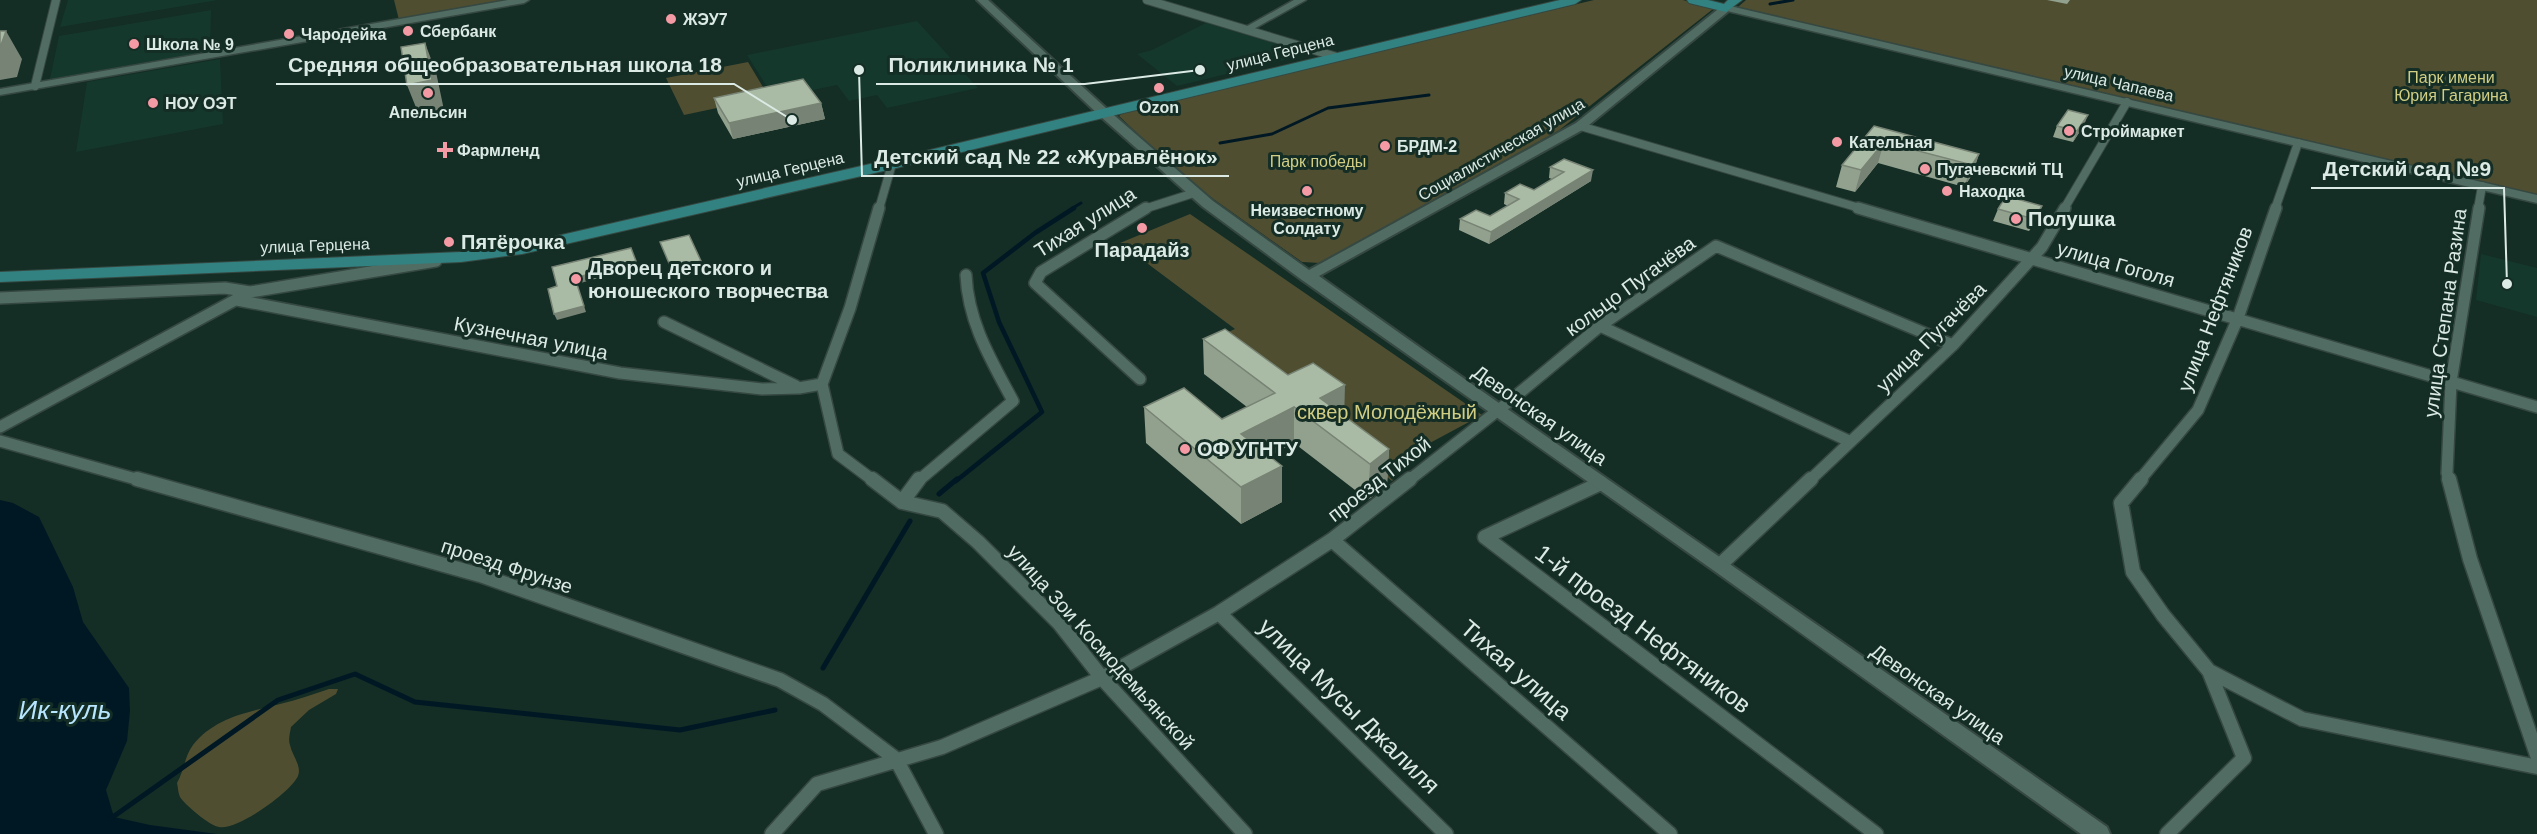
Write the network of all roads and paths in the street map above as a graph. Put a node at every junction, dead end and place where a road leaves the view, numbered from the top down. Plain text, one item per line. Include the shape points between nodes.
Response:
1 (56, 0) edge
2 (524, 0) edge
3 (982, 0) edge
4 (1147, 0) edge
5 (1301, 0) edge
6 (1575, 0) edge
7 (1694, 0) edge
8 (1731, 4) edge
9 (1247, 29) junction
10 (1337, 57) junction
11 (35, 86) junction
12 (0, 92) edge
13 (2127, 102) junction
14 (1104, 113) junction
15 (1580, 126) junction
16 (2298, 143) junction
17 (892, 164) junction
18 (2482, 186) junction
19 (1194, 193) junction
20 (2537, 199) edge
21 (461, 257) junction
22 (2032, 258) junction
23 (966, 275) dead end
24 (0, 277) edge
25 (1307, 277) junction
26 (250, 292) junction
27 (0, 298) edge
28 (237, 300) junction
29 (2238, 318) junction
30 (664, 322) dead end
31 (1600, 326) junction
32 (1953, 345) junction
33 (1140, 379) dead end
34 (2451, 382) junction
35 (822, 384) junction
36 (799, 388) junction
37 (2537, 407) edge
38 (1502, 408) junction
39 (0, 427) edge
40 (0, 441) edge
41 (1849, 441) junction
42 (1601, 483) junction
43 (902, 502) junction
44 (1332, 540) junction
45 (1720, 565) junction
46 (1219, 613) junction
47 (2209, 671) junction
48 (1102, 678) junction
49 (2537, 755) edge
50 (896, 759) junction
51 (2537, 767) edge
52 (772, 834) edge
53 (936, 834) edge
54 (1245, 834) edge
55 (1446, 834) edge
56 (1670, 834) edge
57 (1876, 834) edge
58 (2098, 834) edge
59 (2168, 834) edge

1 - 11 street
2 - 11 street
3 - 14 main road, Девонская улица
4 - 9 street
5 - 9 street
6 - 10 main road, улица Герцена
7 - 8 main road, улица Чапаева
8 - 13 street, улица Чапаева
8 - 15 main road, Социалистическая улица
9 - 10 street
10 - 14 main road, улица Герцена
11 - 12 street
13 - 16 street, улица Чапаева
13 - 22 street, улица Пугачёва
14 - 17 main road, улица Герцена
14 - 19 main road, Девонская улица
15 - 22 street, улица Гоголя
15 - 25 main road, Социалистическая улица
16 - 18 street, улица Чапаева
16 - 29 street, улица Нефтяников
17 - 21 main road, улица Герцена via 522,249
17 - 35 street via 850,309
18 - 20 street, улица Чапаева
18 - 34 street, улица Степана Разина
19 - 25 main road, Девонская улица
19 - 33 street, Тихая улица via 1149,206 1041,272 1035,284
21 - 24 main road, улица Герцена
21 - 26 street
22 - 29 street, улица Гоголя
22 - 32 street, улица Пугачёва
23 - 43 street via 965,294 978,333 1013,401 922,475
25 - 38 main road, Девонская улица
26 - 27 street via 225,288
26 - 28 street
28 - 36 street, Кузнечная улица via 620,373 762,389
28 - 39 street
29 - 34 street, улица Гоголя
29 - 47 street, улица Нефтяников via 2198,410 2121,503 2133,572
30 - 36 street
31 - 32 street, кольцо Пугачёва via 1716,246
31 - 38 street, кольцо Пугачёва
31 - 41 street
32 - 41 street, улица Пугачёва
34 - 37 street, улица Гоголя
34 - 49 street, улица Степана Разина via 2447,474 2470,559
35 - 36 street, Кузнечная улица
35 - 43 street, улица Зои Космодемьянской via 838,454
38 - 42 main road, Девонская улица
38 - 44 street, проезд Тихой
40 - 50 street, проезд Фрунзе via 480,575 780,680 823,704
41 - 45 street, улица Пугачёва
42 - 45 main road, Девонская улица
42 - 57 street, 1-й проезд Нефтяников via 1485,537
43 - 48 street, улица Зои Космодемьянской via 942,511 978,542 1059,623
44 - 46 street, проезд Тихой
44 - 56 street, Тихая улица
45 - 58 main road, Девонская улица
46 - 48 street, проезд Тихой
46 - 55 street, улица Мусы Джалиля
47 - 51 street via 2302,719
47 - 59 street, улица Нефтяников via 2244,758
48 - 50 street, проезд Тихой via 942,747
48 - 54 street, улица Зои Космодемьянской
50 - 52 street, проезд Тихой via 817,784
50 - 53 street, проезд Фрунзе

